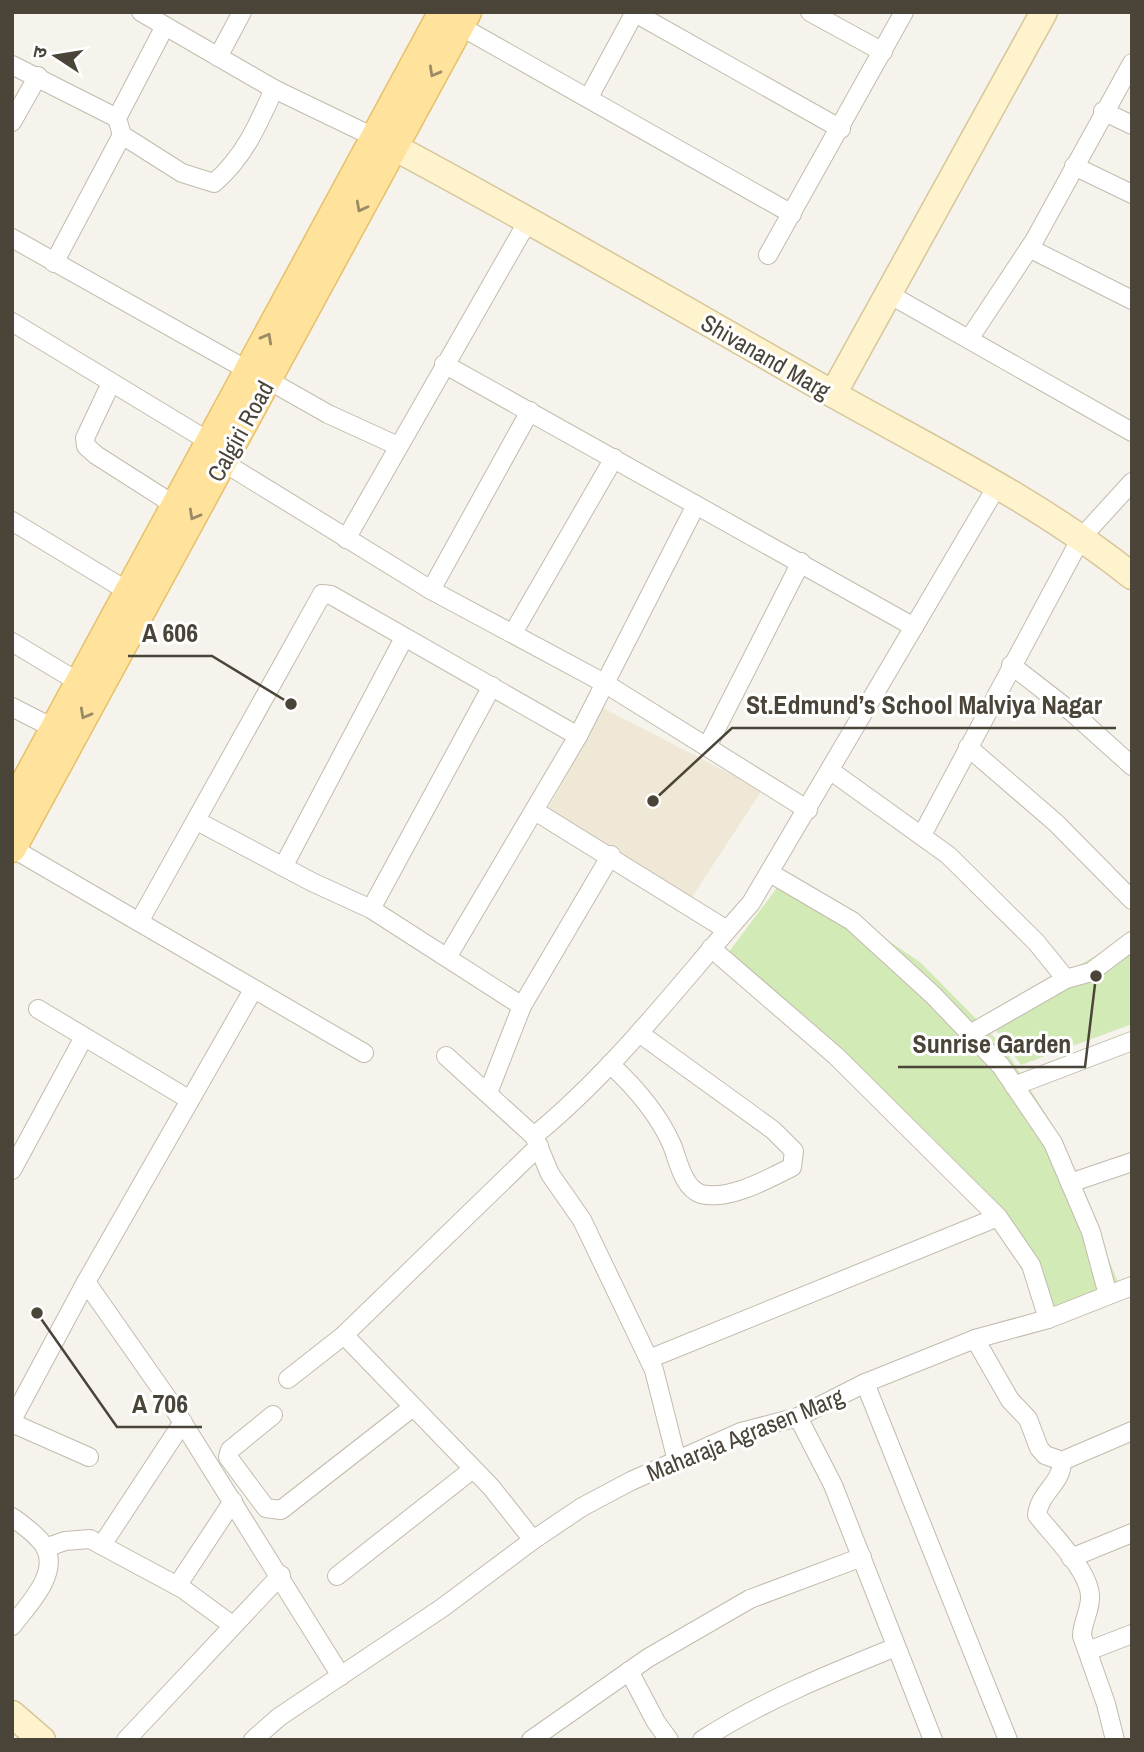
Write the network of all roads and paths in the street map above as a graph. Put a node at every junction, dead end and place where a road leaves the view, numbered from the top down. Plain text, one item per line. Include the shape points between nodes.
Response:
1 (142, 12) edge
2 (242, 12) edge
3 (810, 12) edge
4 (904, 12) edge
5 (1044, 12) edge
6 (635, 13) edge
7 (456, 17) edge
8 (165, 26) junction
9 (883, 52) junction
10 (218, 57) junction
11 (1132, 63) edge
12 (12, 65) edge
13 (38, 76) junction
14 (274, 89) junction
15 (589, 97) junction
16 (1103, 111) junction
17 (12, 122) edge
18 (1132, 125) edge
19 (119, 126) junction
20 (841, 129) junction
21 (385, 142) junction
22 (1074, 166) junction
23 (1132, 194) edge
24 (792, 214) junction
25 (529, 219) junction
26 (12, 239) edge
27 (1029, 248) junction
28 (768, 255) dead end
29 (54, 263) junction
30 (887, 293) junction
31 (1132, 300) edge
32 (12, 322) edge
33 (969, 339) junction
34 (444, 364) junction
35 (259, 375) junction
36 (111, 383) junction
37 (833, 394) junction
38 (530, 411) junction
39 (1132, 432) edge
40 (398, 446) junction
41 (217, 452) junction
42 (614, 458) junction
43 (1132, 482) edge
44 (997, 486) junction
45 (696, 505) junction
46 (176, 506) junction
47 (12, 521) edge
48 (1081, 538) junction
49 (346, 539) junction
50 (801, 562) junction
51 (1132, 576) edge
52 (431, 590) junction
53 (129, 592) junction
54 (914, 627) junction
55 (513, 633) junction
56 (404, 638) junction
57 (12, 642) edge
58 (1011, 665) junction
59 (80, 683) junction
60 (606, 684) junction
61 (492, 687) junction
62 (12, 707) edge
63 (55, 729) junction
64 (579, 736) junction
65 (708, 745) junction
66 (968, 747) junction
67 (1132, 766) edge
68 (831, 771) junction
69 (12, 807) edge
70 (808, 810) junction
71 (535, 811) junction
72 (197, 821) junction
73 (922, 835) junction
74 (12, 848) edge
75 (611, 855) junction
76 (283, 867) junction
77 (770, 873) junction
78 (1132, 900) edge
79 (371, 909) junction
80 (139, 922) junction
81 (727, 930) junction
82 (1132, 941) edge
83 (711, 948) junction
84 (448, 956) junction
85 (1066, 979) junction
86 (253, 990) junction
87 (522, 1006) junction
88 (38, 1009) dead end
89 (639, 1033) junction
90 (970, 1034) junction
91 (84, 1037) junction
92 (1132, 1041) edge
93 (364, 1053) dead end
94 (446, 1056) dead end
95 (610, 1064) junction
96 (1014, 1086) junction
97 (488, 1093) junction
98 (190, 1100) junction
99 (537, 1141) junction
100 (1132, 1162) edge
101 (12, 1170) edge
102 (1070, 1183) junction
103 (998, 1217) junction
104 (86, 1282) junction
105 (1132, 1286) edge
106 (1108, 1295) junction
107 (1048, 1319) junction
108 (344, 1335) junction
109 (975, 1339) junction
110 (649, 1359) junction
111 (288, 1379) dead end
112 (865, 1383) junction
113 (413, 1407) junction
114 (272, 1415) dead end
115 (798, 1417) junction
116 (12, 1421) edge
117 (183, 1422) junction
118 (1132, 1432) edge
119 (89, 1457) dead end
120 (677, 1461) junction
121 (1062, 1461) junction
122 (473, 1469) junction
123 (233, 1501) junction
124 (12, 1517) edge
125 (1132, 1533) edge
126 (533, 1539) junction
127 (102, 1545) junction
128 (45, 1548) junction
129 (862, 1557) junction
130 (1071, 1558) junction
131 (281, 1575) junction
132 (337, 1576) dead end
133 (177, 1586) junction
134 (232, 1625) junction
135 (12, 1626) edge
136 (1132, 1634) edge
137 (896, 1647) junction
138 (1088, 1651) junction
139 (629, 1671) junction
140 (341, 1676) junction
141 (12, 1714) edge
142 (557, 1732) edge
143 (1132, 1737) edge
144 (928, 1738) edge
145 (42, 1740) edge
146 (125, 1740) edge
147 (253, 1740) edge
148 (531, 1740) edge
149 (669, 1740) edge
150 (702, 1740) edge
151 (1008, 1740) edge
152 (1115, 1740) edge
153 (1125, 1740) edge

1 - 8 street
2 - 10 street
3 - 9 street
4 - 9 street
5 - 30 street
6 - 15 street
6 - 20 street
7 - 15 street
7 - 21 main road, Calgiri Road
8 - 10 street
8 - 19 street
9 - 20 street
10 - 14 street
11 - 16 street
12 - 13 street
13 - 17 street
13 - 19 street
14 - 19 street via 252,138 234,166 214,183 182,173
14 - 21 street
15 - 24 street
16 - 18 street
16 - 22 street
19 - 29 street
20 - 24 street
21 - 25 street, Shivanand Marg
21 - 35 main road, Calgiri Road
22 - 23 street
22 - 27 street
24 - 28 street
25 - 34 street
25 - 37 street, Shivanand Marg
26 - 29 street
27 - 31 street
27 - 33 street
29 - 35 street
30 - 33 street
30 - 37 street
32 - 36 street
33 - 39 street
34 - 38 street
34 - 40 street
35 - 40 street
35 - 41 main road, Calgiri Road
36 - 41 street
36 - 46 street via 85,438 86,446
37 - 44 street, Shivanand Marg
38 - 42 street
38 - 52 street
40 - 49 street
41 - 46 main road, Calgiri Road
41 - 49 street
41 -> 74 main road, Calgiri Road
42 - 45 street
42 - 55 street
43 - 48 street
44 - 48 street, Shivanand Marg
44 - 54 street
45 - 50 street
45 - 60 street
46 - 53 main road, Calgiri Road
47 - 53 street
48 - 51 street, Shivanand Marg
48 - 58 street
49 - 52 street
50 - 54 street
50 - 65 street
52 - 55 street
53 - 59 main road, Calgiri Road
54 - 68 street
55 - 60 street
56 - 61 street
56 - 72 street via 322,594
56 - 76 street
57 - 59 street
58 - 66 street
58 - 67 street
59 - 63 main road, Calgiri Road
60 - 64 street
60 - 65 street
61 - 64 street
61 - 79 street
62 - 63 street
63 - 69 main road, Calgiri Road
64 - 71 street
65 - 70 street
66 - 73 street
66 - 78 street via 1056,823
68 - 70 street
68 - 73 street
70 - 77 street
71 - 75 street
71 - 84 street
72 - 76 street
72 - 80 street
73 - 85 street via 1028,934
74 - 80 street
75 - 81 street
75 - 87 street
76 - 79 street
77 - 81 street
77 - 90 street via 852,921
79 - 84 street
80 - 86 street
81 - 83 street
82 - 85 street via 1091,972
83 - 89 street
83 - 103 street via 836,1056
84 - 87 street
85 - 90 street
86 - 93 street
86 - 98 street
87 - 97 street
88 - 91 street
89 - 95 street
89 - 95 street via 773,1130 794,1151 793,1167 721,1195 699,1193 688,1184 645,1101
90 - 96 street
91 - 98 street
91 - 101 street
92 - 96 street
94 - 97 street
95 - 99 street
96 - 102 street via 1053,1143
97 - 99 street
98 - 104 street
99 - 108 street
99 - 110 street via 550,1174 582,1220
100 - 102 street
102 - 106 street via 1091,1232
103 - 107 street via 1031,1265
103 - 110 street
104 - 116 street
104 - 117 street
105 - 106 street, Maharaja Agrasen Marg
106 - 107 street, Maharaja Agrasen Marg
107 - 109 street, Maharaja Agrasen Marg
108 - 111 street
108 - 113 street
109 - 112 street, Maharaja Agrasen Marg
109 - 121 street via 1010,1400 1028,1419 1039,1448
110 - 120 street
112 - 115 street, Maharaja Agrasen Marg
112 - 151 street
113 - 114 street via 281,1510 273,1511 265,1508 228,1457 230,1450
113 - 122 street
115 - 120 street, Maharaja Agrasen Marg via 741,1432
115 - 129 street via 833,1485
116 - 119 street
117 - 123 street
117 - 127 street
118 - 121 street
120 - 126 street, Maharaja Agrasen Marg via 582,1507
121 - 130 street via 1062,1471 1039,1500 1037,1515
122 - 126 street
122 - 132 street
123 - 131 street
123 - 133 street
124 - 128 street
125 - 130 street
126 - 140 street, Maharaja Agrasen Marg via 451,1602
127 - 128 street via 90,1539
127 - 133 street
128 - 135 street via 48,1571
129 - 137 street
129 - 139 street via 750,1600
130 - 138 street via 1083,1570 1091,1600 1082,1625
131 - 134 street
131 - 140 street
133 - 134 street
134 - 146 street
136 - 138 street
137 - 144 street
137 - 150 street via 748,1712
138 - 152 street
139 - 142 street
139 - 149 street
140 - 147 street, Maharaja Agrasen Marg
141 - 145 street
142 - 148 street
143 - 153 street

